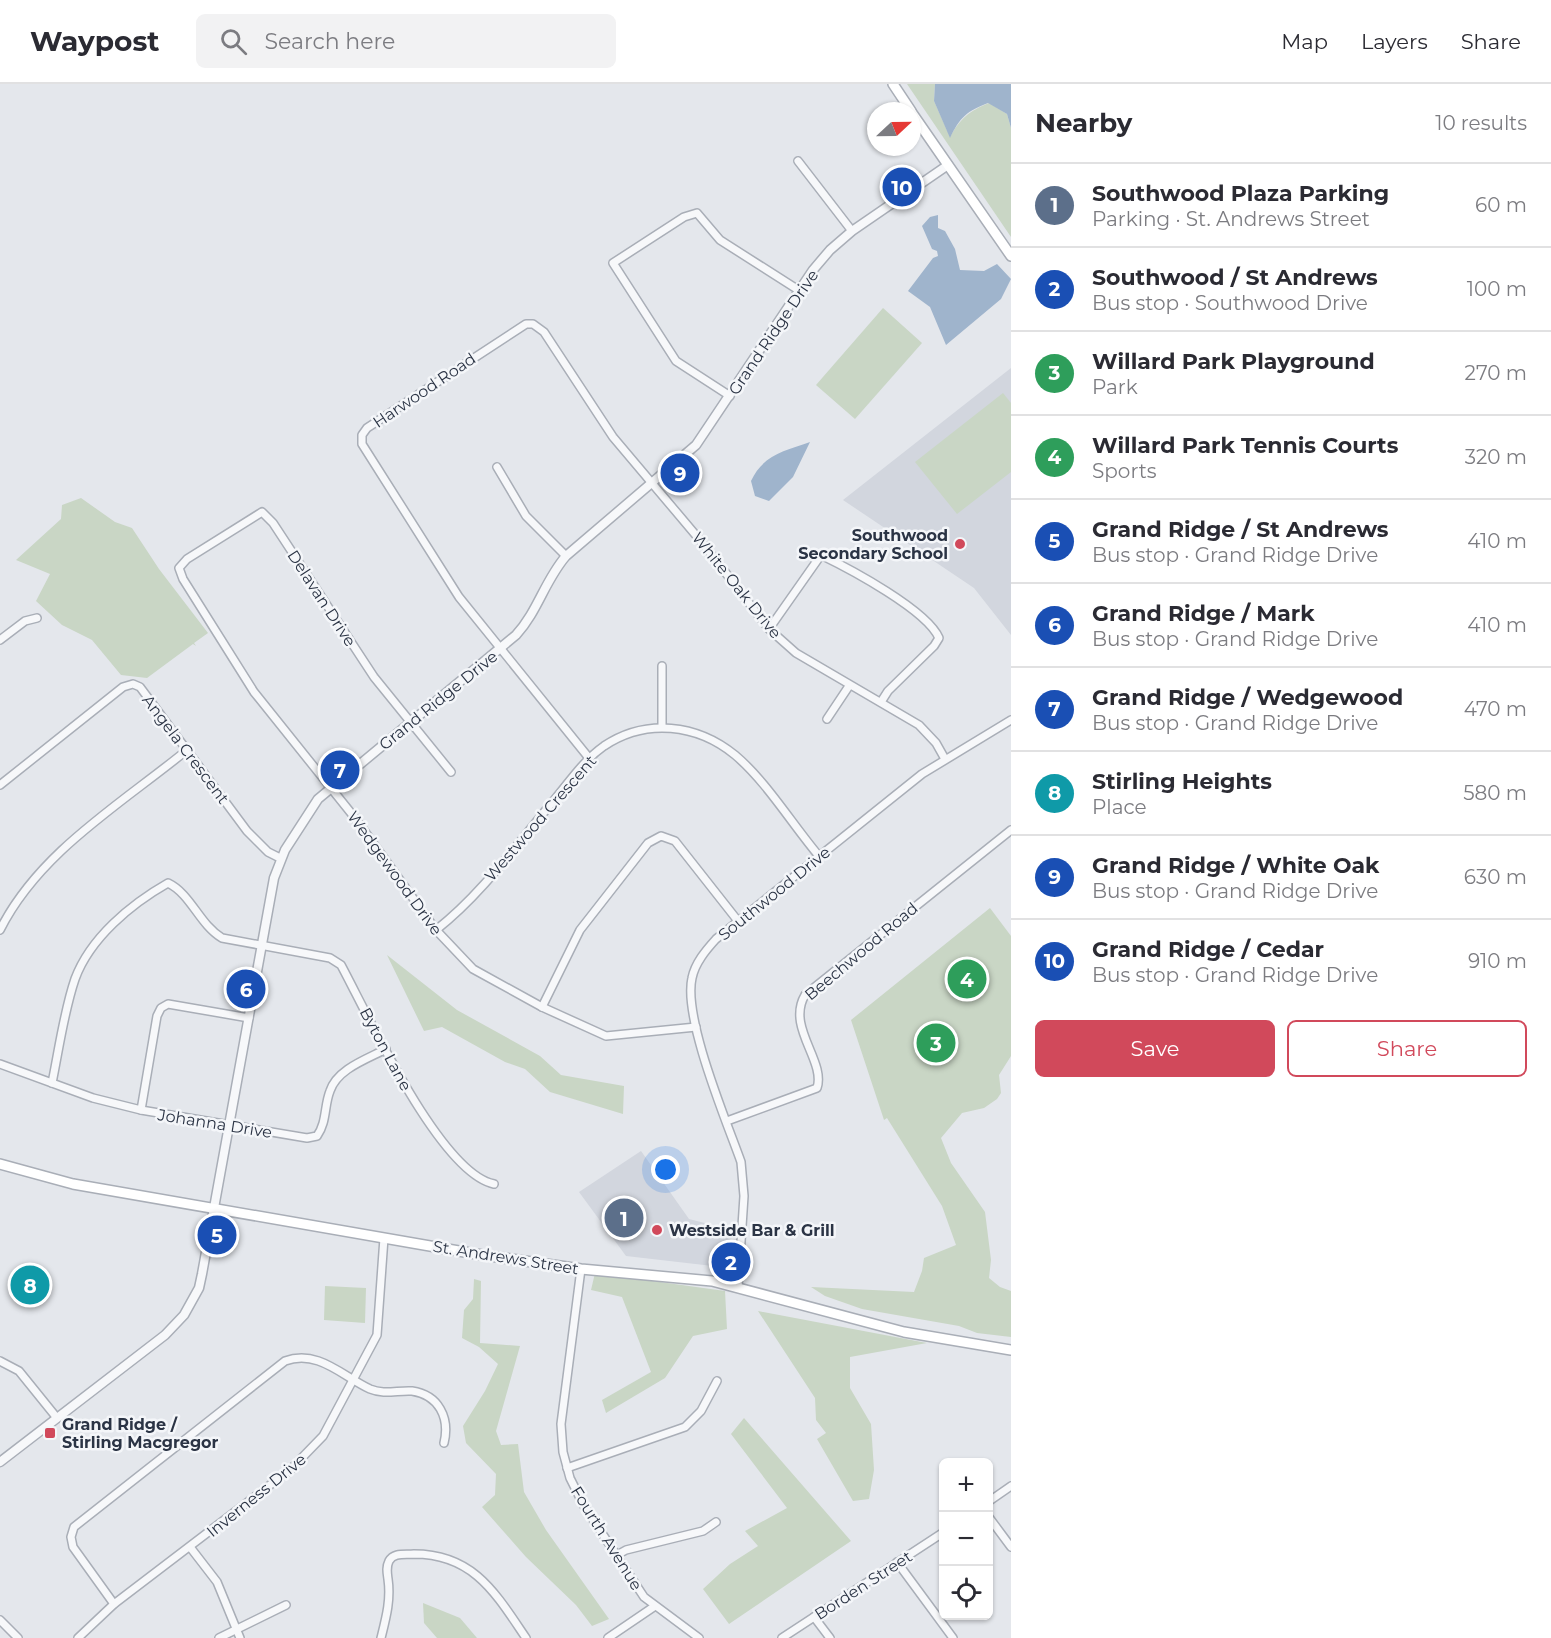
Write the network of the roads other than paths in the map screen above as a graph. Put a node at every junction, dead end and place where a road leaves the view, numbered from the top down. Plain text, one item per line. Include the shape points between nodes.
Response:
1 (892, 84) edge
2 (904, 102) edge
3 (921, 126) edge
4 (798, 161) dead end
5 (948, 165) junction
6 (852, 231) junction
7 (1011, 256) edge
8 (800, 291) junction
9 (730, 396) junction
10 (497, 467) dead end
11 (653, 484) junction
12 (566, 556) junction
13 (183, 579) joint
14 (37, 618) dead end
15 (769, 629) junction
16 (0, 640) edge
17 (500, 650) junction
18 (662, 666) dead end
19 (849, 686) junction
20 (881, 702) junction
21 (827, 718) dead end
22 (1011, 720) edge
23 (411, 723) junction
24 (662, 726) junction
25 (187, 750) junction
26 (589, 758) junction
27 (945, 759) junction
28 (451, 772) dead end
29 (0, 785) edge
30 (332, 787) junction
31 (1011, 830) edge
32 (819, 856) junction
33 (280, 858) junction
34 (2, 920) edge
35 (738, 921) junction
36 (0, 930) edge
37 (436, 930) junction
38 (262, 945) junction
39 (542, 1007) junction
40 (249, 1018) junction
41 (696, 1027) junction
42 (386, 1049) junction
43 (0, 1064) edge
44 (52, 1083) junction
45 (141, 1110) junction
46 (727, 1121) junction
47 (231, 1126) junction
48 (0, 1164) edge
49 (494, 1184) dead end
50 (215, 1208) junction
51 (384, 1238) junction
52 (581, 1269) junction
53 (738, 1287) junction
54 (1011, 1350) edge
55 (0, 1361) edge
56 (355, 1380) junction
57 (717, 1381) dead end
58 (57, 1418) junction
59 (444, 1443) dead end
60 (0, 1462) edge
61 (567, 1468) junction
62 (1011, 1486) edge
63 (993, 1499) edge
64 (716, 1522) dead end
65 (993, 1523) edge
66 (939, 1535) edge
67 (190, 1547) junction
68 (1011, 1547) edge
69 (617, 1555) junction
70 (897, 1562) junction
71 (114, 1604) junction
72 (286, 1605) dead end
73 (655, 1606) junction
74 (814, 1617) junction
75 (0, 1620) edge
76 (237, 1628) junction
77 (18, 1638) edge
78 (78, 1638) edge
79 (219, 1638) edge
80 (240, 1638) edge
81 (381, 1638) edge
82 (526, 1638) edge
83 (608, 1638) edge
84 (699, 1638) edge
85 (782, 1638) edge
86 (830, 1638) edge
87 (953, 1638) edge

1 - 2 main road
3 - 5 main road
4 - 6 street
5 - 6 street, Grand Ridge Drive
5 - 7 main road
6 - 8 street, Grand Ridge Drive via 821,260
8 - 9 street, Grand Ridge Drive
8 - 9 street via 720,240 697,213 684,217 613,263 676,361
9 - 11 street, Grand Ridge Drive via 696,445
10 - 12 street via 526,516
11 - 12 street, Grand Ridge Drive
11 - 15 street, White Oak Drive
11 - 17 street, Harwood Road via 613,437 544,332 533,324 520,326 367,428 362,444 459,597
12 - 17 street, Grand Ridge Drive via 525,626
13 - 23 street, Delavan Drive via 179,568 187,559 262,512 374,677
13 - 30 street, Wedgewood Drive via 254,692
14 - 16 street via 25,621
15 - 19 street, White Oak Drive via 796,653
15 - 20 street via 821,555 902,602 936,629 939,638
17 - 23 street, Grand Ridge Drive
17 - 26 street, Harwood Road
18 - 24 street
19 - 20 street, White Oak Drive
19 - 21 street
20 - 27 street, White Oak Drive via 919,725
22 - 27 street, Southwood Drive
23 - 28 street, Delavan Drive
23 - 30 street, Grand Ridge Drive
24 - 26 street, Westwood Crescent via 621,737
24 - 32 street, Westwood Crescent via 698,733 737,756
25 - 29 street, Angela Crescent via 140,687 128,684
25 - 33 street, Angela Crescent via 247,831
25 - 34 street via 46,865
26 - 37 street, Westwood Crescent via 464,907
27 - 32 street, Southwood Drive
30 - 33 street, Grand Ridge Drive via 312,806
30 - 37 street, Wedgewood Drive
31 - 46 street, Beechwood Road via 805,995 799,1019 818,1078 817,1088
32 - 35 street, Southwood Drive
33 - 38 street, Grand Ridge Drive
34 - 36 street
35 - 39 street via 675,841 661,836 648,843 580,930
35 - 41 street, Southwood Drive via 707,949 692,976 690,994
37 - 39 street, Wedgewood Drive via 472,969
38 - 40 street, Grand Ridge Drive
38 - 42 street, Byton Lane via 336,961
38 - 44 street, Byton Lane via 222,938 208,930 176,887 168,883 158,888 111,926 90,950 75,978
39 - 41 street, Wedgewood Drive via 606,1036
40 - 45 street via 168,1004 161,1008 156,1016
40 - 47 street, Grand Ridge Drive
41 - 46 street, Southwood Drive
42 - 47 street, Johanna Drive via 336,1079 317,1136 307,1138
42 - 49 street, Byton Lane via 417,1107 461,1163 476,1178
43 - 44 street, Johanna Drive
44 - 45 street, Johanna Drive
45 - 47 street, Johanna Drive
46 - 53 street, Southwood Drive via 744,1180
47 - 50 street, Grand Ridge Drive
48 - 50 main road, St. Andrews Street via 73,1184
50 - 51 main road, St. Andrews Street
50 - 58 street, Grand Ridge Drive via 198,1288 184,1315 158,1341
51 - 52 main road, St. Andrews Street
51 - 56 street, Inverness Drive via 377,1335
52 - 53 main road, St. Andrews Street via 675,1276
52 - 61 street, Fourth Avenue via 560,1438
53 - 54 main road, St. Andrews Street via 904,1332
55 - 58 street via 19,1371
56 - 59 street via 377,1391 413,1392 432,1399 445,1417
56 - 67 street, Inverness Drive via 323,1436 305,1457
56 - 71 street via 319,1360 305,1357 285,1361 80,1520 71,1537 73,1547
57 - 61 street via 701,1411 685,1426
58 - 60 street, Grand Ridge Drive
61 - 69 street, Fourth Avenue via 576,1493
62 - 63 street
64 - 69 street via 704,1531
65 - 68 street
66 - 70 street, Borden Street
67 - 71 street, Inverness Drive
67 - 76 street via 217,1582
69 - 73 street, Fourth Avenue via 644,1597
70 - 74 street, Borden Street
70 - 87 street
71 - 78 street, Inverness Drive
72 - 76 street
73 - 83 street
73 - 84 street, Fourth Avenue
74 - 85 street, Borden Street
74 - 86 street
75 - 77 street
76 - 79 street
76 - 80 street
81 - 82 street via 389,1608 387,1566 390,1558 407,1554 438,1555 480,1576

